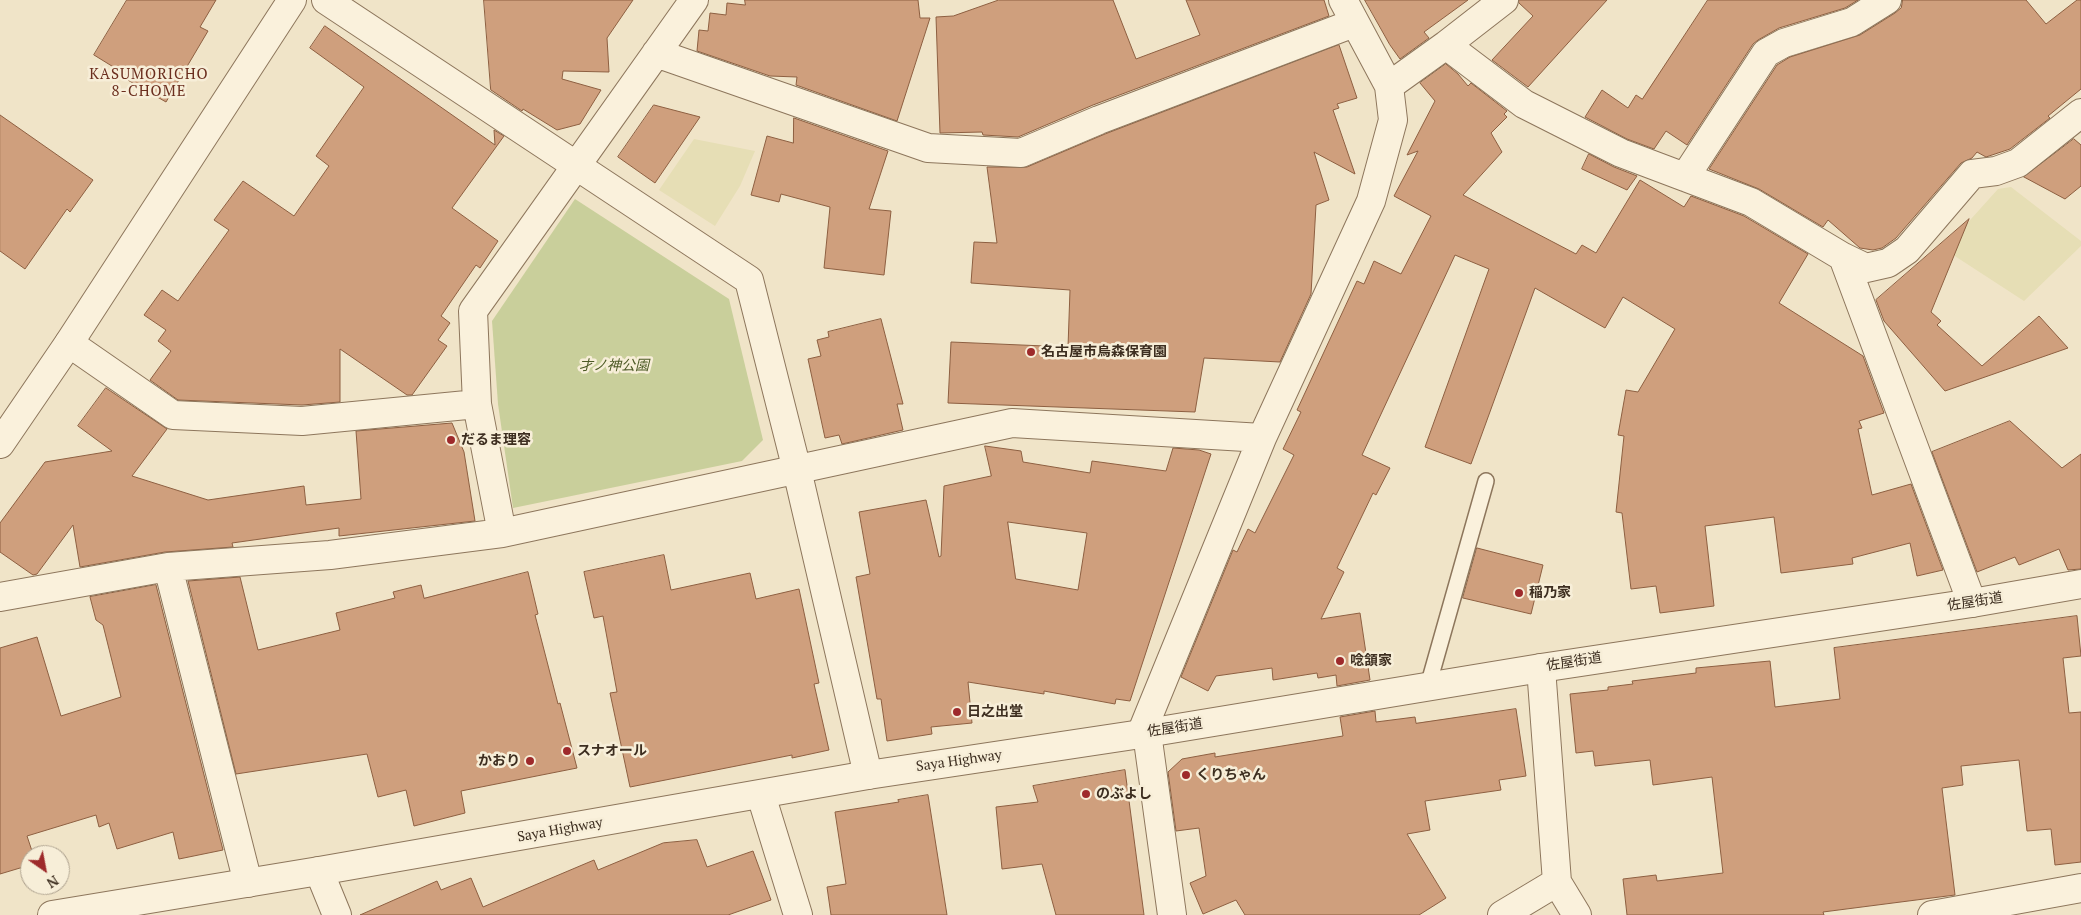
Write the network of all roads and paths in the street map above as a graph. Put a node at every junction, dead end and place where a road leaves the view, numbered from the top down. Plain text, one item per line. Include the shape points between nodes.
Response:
1 (292, 0) edge
2 (326, 0) edge
3 (694, 0) edge
4 (1504, 0) edge
5 (1887, 0) edge
6 (1349, 11) edge
7 (1446, 46) junction
8 (656, 53) junction
9 (1389, 86) junction
10 (2081, 113) edge
11 (576, 164) junction
12 (1685, 177) junction
13 (1842, 257) junction
14 (69, 342) junction
15 (478, 404) junction
16 (1262, 438) junction
17 (0, 444) edge
18 (797, 470) junction
19 (1486, 481) dead end
20 (502, 534) junction
21 (168, 566) junction
22 (2081, 584) edge
23 (0, 597) edge
24 (1972, 603) junction
25 (1541, 668) junction
26 (1428, 686) junction
27 (1144, 733) junction
28 (868, 775) junction
29 (761, 795) junction
30 (319, 872) junction
31 (1557, 882) junction
32 (248, 883) junction
33 (2081, 888) edge
34 (52, 915) edge
35 (337, 915) edge
36 (798, 915) edge
37 (1172, 915) edge
38 (1502, 915) edge
39 (1577, 915) edge
40 (1932, 915) edge

1 - 14 street
2 - 11 street
3 - 8 street
4 - 7 street
5 - 12 street via 1852,22 1784,43 1766,53
6 - 8 street via 1021,153 928,148
6 - 9 street
7 - 9 street
7 - 12 street via 1524,104 1621,153
8 - 11 street
9 - 16 street via 1393,120 1371,201
10 - 13 street via 2018,163 1996,171 1972,174 1907,250 1888,263 1866,268
11 - 15 street via 473,311
11 - 18 street via 749,280
12 - 13 street via 1751,202
13 - 24 street
14 - 15 street via 173,415 302,421
14 - 17 street
15 - 20 street
16 - 18 street via 1012,423
16 - 27 street
18 - 20 street
18 - 28 street
19 - 26 lane
20 - 21 street via 330,555
21 - 23 street
21 - 32 street
22 - 24 street, 佐屋街道
24 - 25 street, 佐屋街道
25 - 26 street, 佐屋街道
25 - 31 street
26 - 27 street, 佐屋街道
27 - 28 street, 佐屋街道
27 - 37 street
28 - 29 street, Saya Highway
29 - 30 street, Saya Highway
29 - 36 street
30 - 32 street, Saya Highway
30 - 35 street
31 - 38 street
31 - 39 street
32 - 34 street, Saya Highway
33 - 40 street

